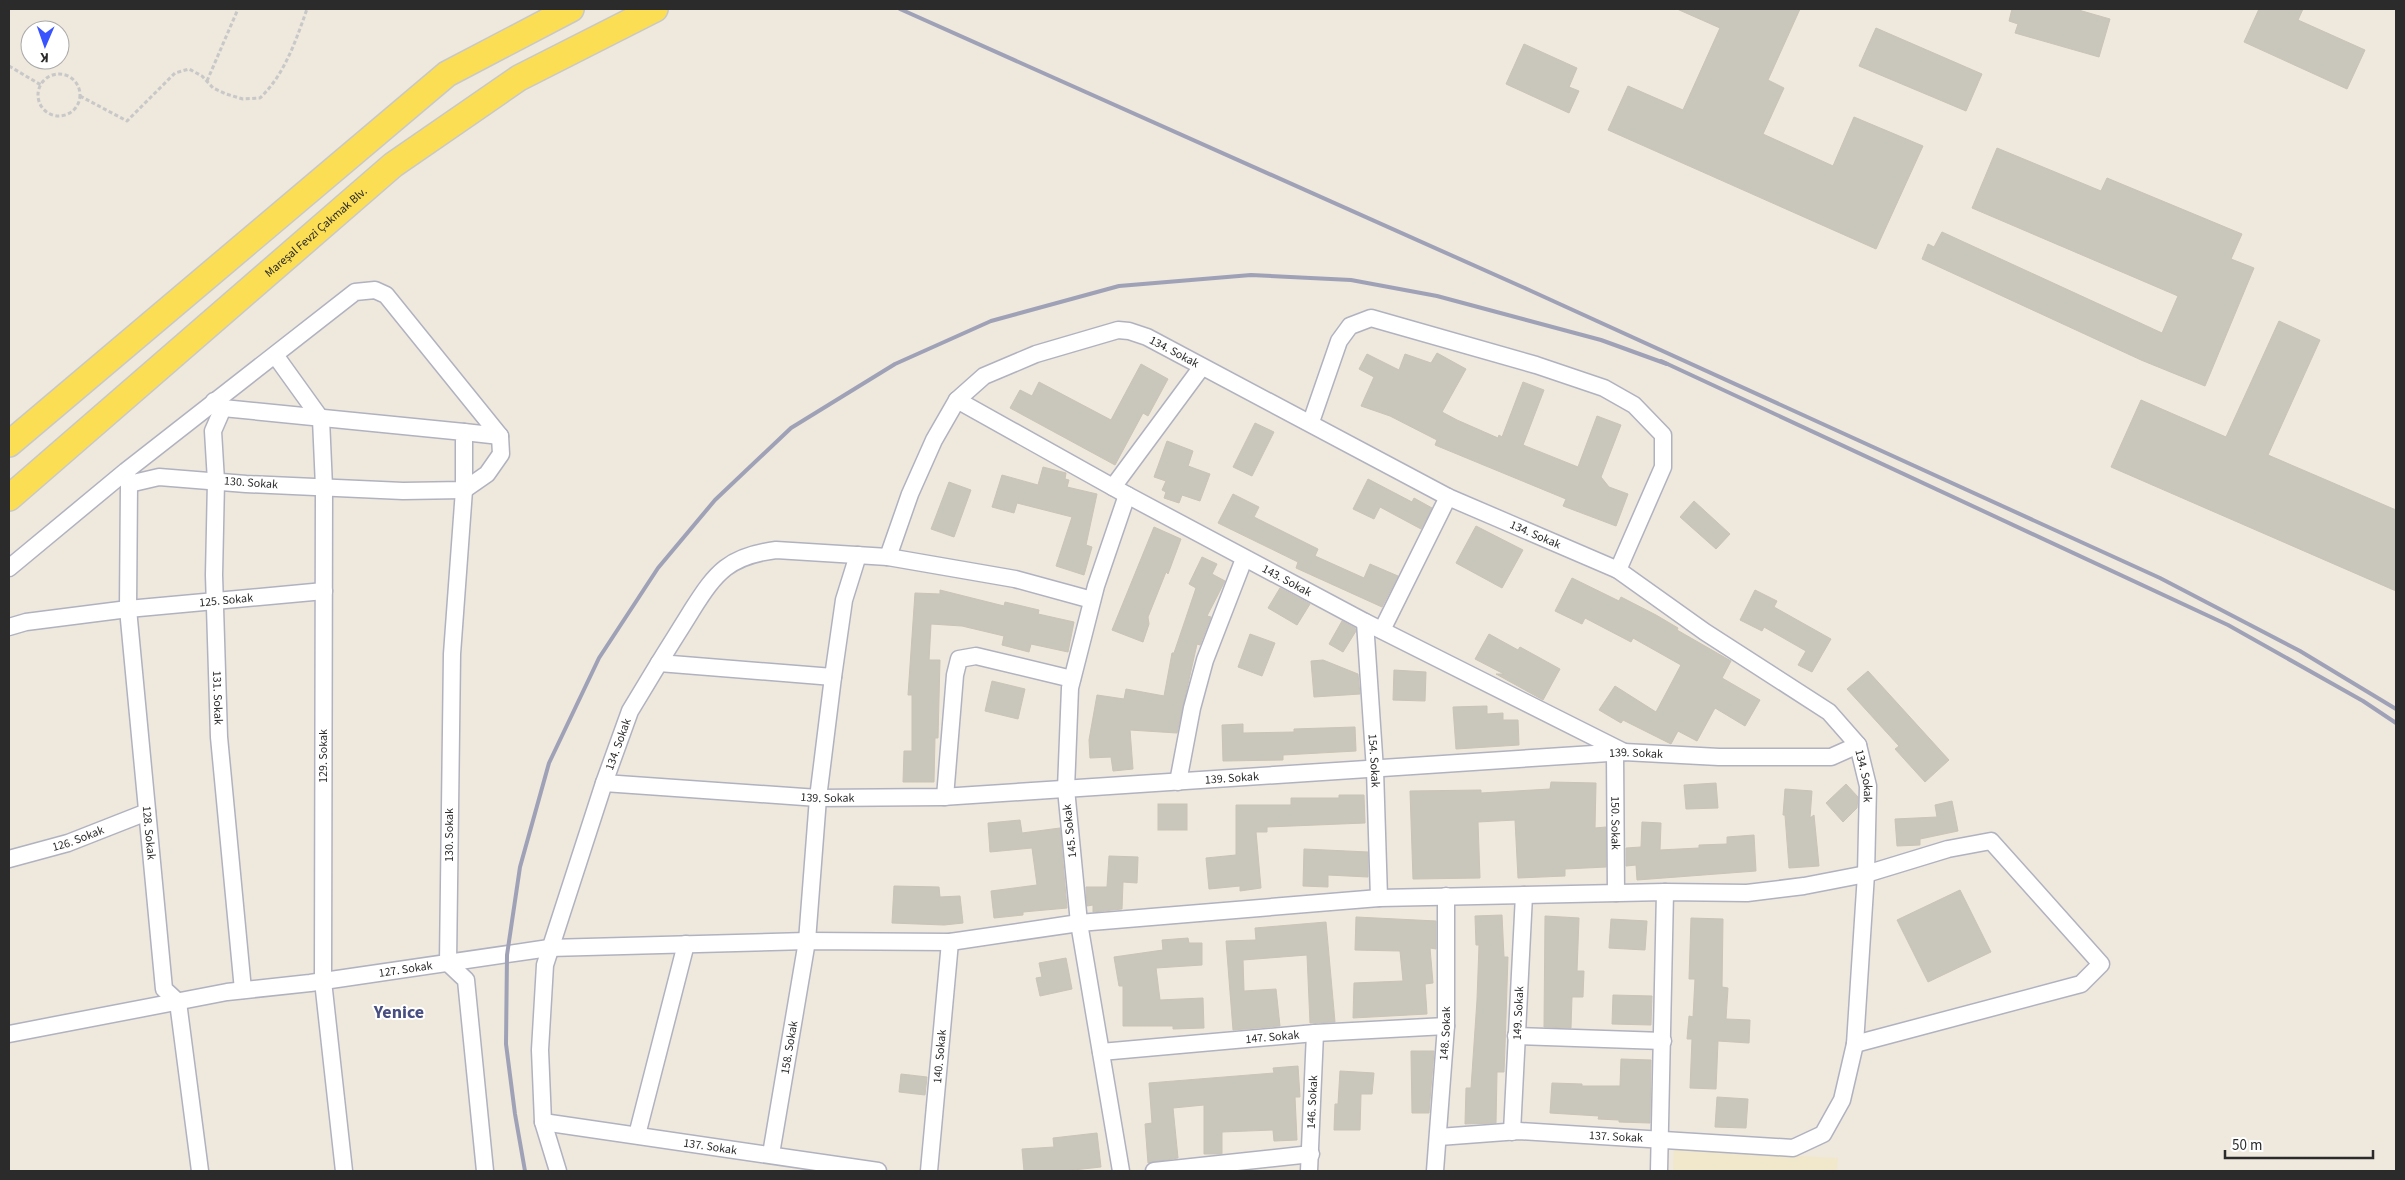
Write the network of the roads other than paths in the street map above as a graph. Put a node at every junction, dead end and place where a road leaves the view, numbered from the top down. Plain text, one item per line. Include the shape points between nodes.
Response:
1 (571, 9) edge
2 (655, 9) edge
3 (275, 355) junction
4 (1201, 368) junction
5 (957, 400) junction
6 (219, 404) junction
7 (321, 419) junction
8 (1311, 422) junction
9 (464, 432) junction
10 (500, 436) junction
11 (9, 444) edge
12 (127, 478) junction
13 (216, 481) junction
14 (324, 487) junction
15 (464, 490) junction
16 (1120, 491) junction
17 (1448, 497) junction
18 (9, 498) edge
19 (858, 555) junction
20 (888, 557) junction
21 (1244, 558) junction
22 (9, 568) edge
23 (1618, 570) junction
24 (324, 591) junction
25 (215, 600) junction
26 (1092, 600) junction
27 (128, 609) junction
28 (1365, 622) junction
29 (9, 627) edge
30 (1382, 630) junction
31 (659, 663) junction
32 (833, 677) junction
33 (1072, 679) junction
34 (1858, 746) junction
35 (1620, 752) junction
36 (1375, 770) junction
37 (1178, 782) junction
38 (604, 783) junction
39 (1066, 789) junction
40 (945, 797) junction
41 (818, 798) junction
42 (147, 812) junction
43 (9, 859) edge
44 (1866, 874) junction
45 (1665, 892) junction
46 (1616, 893) junction
47 (1524, 895) junction
48 (1446, 896) junction
49 (1379, 898) junction
50 (1080, 922) junction
51 (806, 941) junction
52 (950, 942) junction
53 (686, 944) junction
54 (549, 948) junction
55 (448, 963) junction
56 (322, 982) junction
57 (243, 990) junction
58 (178, 1002) junction
59 (1446, 1026) junction
60 (1315, 1033) junction
61 (9, 1034) edge
62 (1516, 1036) junction
63 (1663, 1041) junction
64 (1855, 1044) junction
65 (1101, 1052) junction
66 (543, 1122) junction
67 (1512, 1132) junction
68 (637, 1135) junction
69 (1439, 1137) junction
70 (1661, 1139) junction
71 (1793, 1148) joint
72 (770, 1154) junction
73 (1310, 1154) junction
74 (200, 1171) edge
75 (344, 1171) edge
76 (485, 1171) edge
77 (558, 1171) edge
78 (878, 1171) edge
79 (929, 1171) edge
80 (1121, 1171) edge
81 (1154, 1171) edge
82 (1309, 1171) edge
83 (1435, 1171) edge
84 (1659, 1171) edge

1 - 11 main road via 447,74
2 - 18 main road, Mareşal Fevzi Çakmak Blv. via 519,78 394,165
3 - 6 street
3 - 7 street
3 - 10 street via 354,292 375,290 386,295
4 - 5 street, 134. Sokak via 1138,333 1118,330 1036,354 984,376
4 - 8 street, 134. Sokak
4 - 16 street, 145. Sokak
5 - 16 street, 143. Sokak
5 - 20 street, 134. Sokak via 914,485
6 - 7 street
6 - 12 street
6 - 13 street, 131. Sokak via 213,430
7 - 9 street
7 - 14 street, 129. Sokak
8 - 17 street, 134. Sokak
8 - 23 street via 1339,341 1350,326 1371,318 1604,388 1634,405 1663,435 1663,467
9 - 10 street
9 - 15 street, 130. Sokak
10 - 15 street via 501,454 487,474
12 - 13 street, 130. Sokak
12 - 22 street
12 - 27 street
13 - 14 street, 130. Sokak
13 - 25 street, 131. Sokak
14 - 15 street, 130. Sokak
14 - 24 street, 129. Sokak
15 - 55 street, 130. Sokak via 452,654
16 - 21 street, 143. Sokak
16 - 26 street, 145. Sokak
17 - 23 street, 134. Sokak
17 - 30 street
19 - 20 street, 134. Sokak
19 - 31 street, 134. Sokak via 776,550 760,552 732,563 712,579
19 - 32 street via 844,600
20 - 26 street, 134. Sokak via 1015,579
21 - 28 street, 143. Sokak
21 - 37 street via 1205,660
23 - 34 street, 134. Sokak via 1705,632 1829,712
24 - 25 street, 125. Sokak
24 - 56 street, 129. Sokak
25 - 27 street, 125. Sokak
25 - 57 street, 131. Sokak via 219,738
26 - 33 street, 145. Sokak
27 - 29 street
27 - 42 street, 128. Sokak
28 - 30 street, 143. Sokak
28 - 36 street, 154. Sokak
30 - 35 street, 143. Sokak
31 - 32 street
31 - 38 street, 134. Sokak via 630,711
32 - 41 street, 158. Sokak
33 - 39 street, 145. Sokak
33 - 40 street via 976,656 959,659
34 - 35 street, 139. Sokak via 1831,757 1719,757
34 - 44 street, 134. Sokak via 1868,786
35 - 36 street, 139. Sokak
35 - 46 street, 150. Sokak
36 - 37 street, 139. Sokak
36 - 49 street, 154. Sokak
37 - 39 street, 139. Sokak
38 - 41 street, 139. Sokak
38 - 54 street, 134. Sokak
39 - 40 street, 139. Sokak
39 - 50 street, 145. Sokak
40 - 41 street, 139. Sokak
41 - 51 street, 158. Sokak
42 - 43 street, 126. Sokak via 68,843
42 - 58 street, 128. Sokak via 164,989
44 - 45 street, 127. Sokak via 1747,893
44 - 64 street, 134. Sokak
44 - 64 street, 127. Sokak via 1948,849 1991,841 2101,964 2081,984
45 - 46 street, 127. Sokak
45 - 63 street
46 - 47 street, 127. Sokak
47 - 48 street, 127. Sokak
47 - 62 street, 149. Sokak
48 - 49 street, 127. Sokak
48 - 59 street, 148. Sokak
49 - 50 street, 127. Sokak
50 - 52 street, 127. Sokak
50 - 65 street, 145. Sokak
51 - 52 street, 127. Sokak
51 - 53 street, 127. Sokak
51 - 72 street, 158. Sokak
52 - 79 street, 140. Sokak
53 - 54 street, 127. Sokak
53 - 68 street
54 - 55 street, 127. Sokak
54 - 66 street, 134. Sokak via 540,1050
55 - 56 street, 127. Sokak
55 - 76 street via 466,980
56 - 57 street, 127. Sokak
56 - 75 street, 129. Sokak
57 - 58 street, 127. Sokak
58 - 61 street, 127. Sokak
58 - 74 street
59 - 60 street, 147. Sokak
59 - 69 street, 148. Sokak
60 - 65 street, 147. Sokak
60 - 73 street, 146. Sokak
62 - 63 street
62 - 67 street, 149. Sokak
63 - 70 street
64 - 71 street, 134. Sokak via 1842,1100 1823,1134
65 - 80 street, 145. Sokak
66 - 68 street, 137. Sokak
66 - 77 street, 134. Sokak
67 - 69 street, 137. Sokak
67 - 70 street, 137. Sokak
68 - 72 street, 137. Sokak
69 - 83 street, 148. Sokak
70 - 71 street, 137. Sokak
70 - 84 street
72 - 78 street, 137. Sokak
73 - 81 street
73 - 82 street, 146. Sokak

